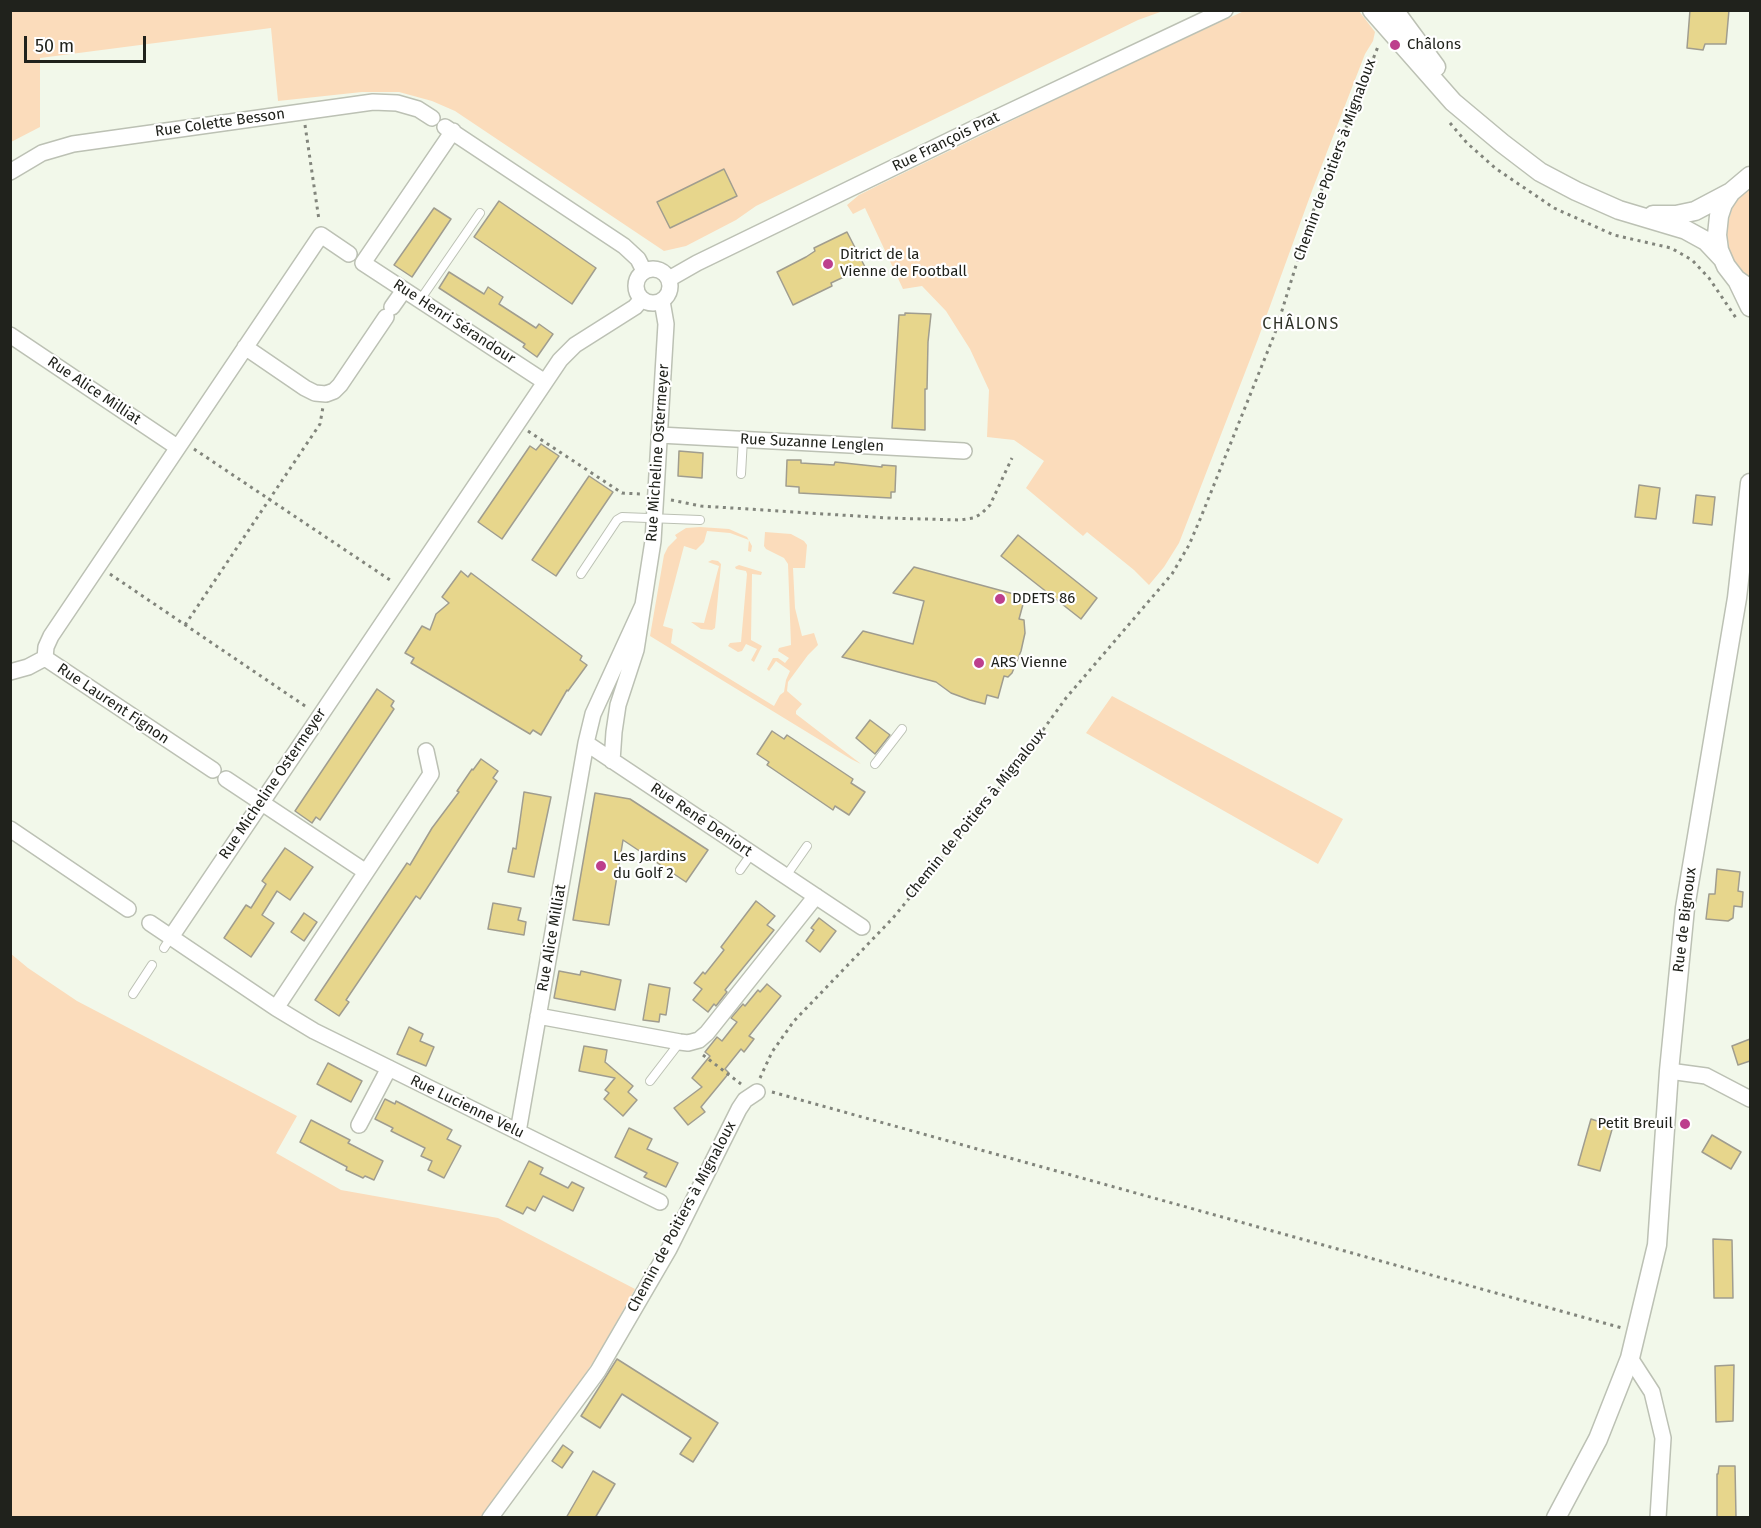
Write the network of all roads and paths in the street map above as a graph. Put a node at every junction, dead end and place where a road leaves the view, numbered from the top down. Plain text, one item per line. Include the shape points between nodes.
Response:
1 (1225, 10) edge
2 (1372, 10) edge
3 (1394, 10) edge
4 (1389, 30) junction
5 (303, 112) junction
6 (432, 118) dead end
7 (1477, 121) junction
8 (10, 172) edge
9 (1750, 176) edge
10 (1731, 192) junction
11 (1619, 210) junction
12 (480, 213) dead end
13 (321, 235) junction
14 (350, 254) dead end
15 (1722, 258) junction
16 (644, 271) junction
17 (669, 279) junction
18 (1743, 284) edge
19 (404, 290) junction
20 (642, 299) junction
21 (420, 300) junction
22 (662, 301) junction
23 (1750, 307) edge
24 (10, 335) edge
25 (245, 347) junction
26 (545, 382) junction
27 (326, 394) junction
28 (517, 424) junction
29 (659, 435) junction
30 (743, 439) junction
31 (180, 443) junction
32 (964, 451) dead end
33 (1012, 458) dead end
34 (741, 474) dead end
35 (1750, 483) edge
36 (656, 496) junction
37 (269, 500) junction
38 (654, 517) junction
39 (700, 520) dead end
40 (98, 566) junction
41 (581, 574) dead end
42 (404, 590) junction
43 (642, 605) junction
44 (185, 625) junction
45 (45, 658) junction
46 (10, 672) edge
47 (320, 716) junction
48 (902, 729) dead end
49 (586, 743) junction
50 (426, 751) dead end
51 (612, 761) junction
52 (875, 764) dead end
53 (213, 770) dead end
54 (226, 779) dead end
55 (261, 803) junction
56 (10, 829) edge
57 (807, 846) dead end
58 (752, 853) junction
59 (740, 870) dead end
60 (366, 872) junction
61 (786, 876) junction
62 (816, 896) junction
63 (128, 909) dead end
64 (150, 923) dead end
65 (862, 927) dead end
66 (167, 942) junction
67 (152, 965) dead end
68 (133, 994) dead end
69 (276, 1008) junction
70 (538, 1016) junction
71 (684, 1042) junction
72 (389, 1068) junction
73 (1669, 1071) junction
74 (650, 1081) dead end
75 (757, 1092) junction
76 (1750, 1099) edge
77 (359, 1125) dead end
78 (518, 1132) junction
79 (660, 1202) dead end
80 (1638, 1332) junction
81 (1630, 1358) junction
82 (490, 1518) edge
83 (1556, 1518) edge
84 (1658, 1518) edge

1 - 17 street, Rue François Prat via 937,146
2 - 4 street
3 - 7 street
4 - 7 street via 1453,102
4 - 75 path, Chemin de Poitiers à Mignaloux via 1377,46 1312,214 1275,333 1189,545 1172,573 1066,698 1014,770 893,918 794,1022 772,1052
5 - 6 street, Rue Colette Besson via 373,102 397,103
5 - 8 street, Rue Colette Besson via 73,144 42,153
5 - 13 path
7 - 11 street via 1540,172
9 - 10 street
10 - 11 street via 1686,214 1665,216
10 - 15 street via 1717,225
11 - 15 street via 1686,230 1706,241
12 - 21 lane
13 - 14 street
13 - 25 street
15 - 18 street
16 - 17 street via 662,271
16 - 19 street, Rue Henri Sérandour via 624,246 449,129 363,263
16 - 20 street via 636,285
17 - 22 street via 669,294
18 - 23 street
19 - 21 street, Rue Henri Sérandour
19 - 27 street via 340,385
20 - 22 street via 652,304
20 - 26 street, Rue Micheline Ostermeyer via 567,352
21 - 26 street, Rue Henri Sérandour
22 - 29 street, Rue Micheline Ostermeyer via 666,324
24 - 31 street, Rue Alice Milliat
25 - 27 street via 305,388
25 - 31 street
26 - 28 street, Rue Micheline Ostermeyer
27 - 37 path via 320,424
28 - 36 path via 622,493
28 - 42 street, Rue Micheline Ostermeyer
29 - 30 street, Rue Suzanne Lenglen
29 - 36 street, Rue Micheline Ostermeyer
30 - 32 street, Rue Suzanne Lenglen
30 - 34 lane
31 - 37 path
31 - 40 street
33 - 36 path via 990,505 973,518 960,520 701,506
35 - 73 street, Rue de Bignoux via 1737,598 1684,908
36 - 38 street, Rue Micheline Ostermeyer
37 - 42 path
37 - 44 path
38 - 39 lane
38 - 41 lane via 628,516 617,520
38 - 43 street, Rue Micheline Ostermeyer
40 - 44 path
40 - 45 street via 51,636
42 - 47 street, Rue Micheline Ostermeyer
43 - 49 street, Rue Micheline Ostermeyer via 593,714
43 - 51 street, Rue Micheline Ostermeyer via 636,650 618,705
44 - 47 path
45 - 46 street, Rue Laurent Fignon
45 - 53 street, Rue Laurent Fignon
47 - 55 street, Rue Micheline Ostermeyer
48 - 52 lane
49 - 51 street, Rue René Deniort
49 - 70 street, Rue Alice Milliat
50 - 60 street via 431,774
51 - 58 street, Rue René Deniort
54 - 55 street
55 - 60 street
55 - 66 street, Rue Micheline Ostermeyer
56 - 63 street
57 - 61 lane
58 - 59 lane
58 - 61 street, Rue René Deniort
60 - 69 street
61 - 62 street, Rue René Deniort
62 - 65 street, Rue René Deniort
62 - 71 street via 707,1033 699,1040
64 - 66 street
66 - 69 street
67 - 68 lane
69 - 72 street, Rue Lucienne Velu
70 - 71 street
70 - 78 street, Rue Alice Milliat
71 - 74 lane
71 - 75 path
72 - 77 street
72 - 78 street, Rue Lucienne Velu
73 - 76 street via 1706,1076
73 - 80 street, Rue de Bignoux via 1657,1245
75 - 80 path via 791,1096
75 - 82 street, Chemin de Poitiers à Mignaloux via 739,1109 669,1249 598,1371
78 - 79 street, Rue Lucienne Velu
80 - 81 street, Rue de Bignoux
81 - 83 street, Rue de Bignoux via 1598,1439
81 - 84 street via 1652,1392 1663,1438

